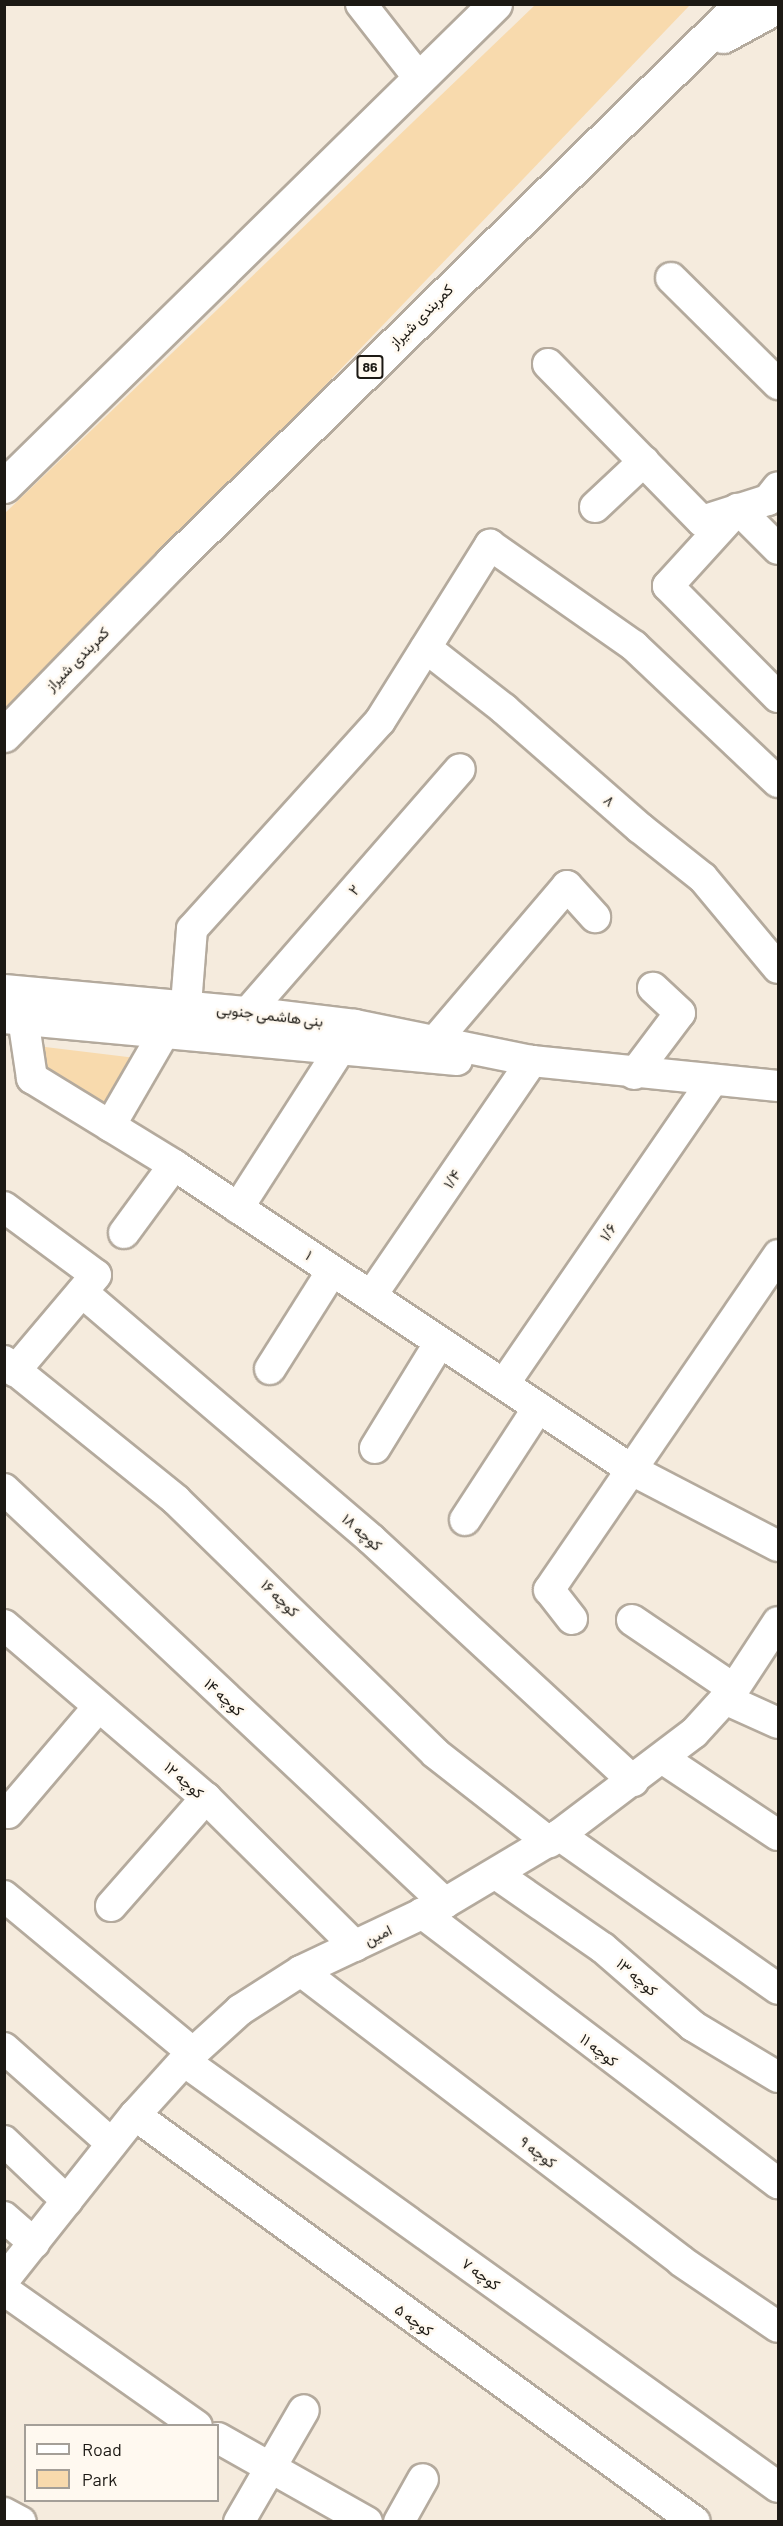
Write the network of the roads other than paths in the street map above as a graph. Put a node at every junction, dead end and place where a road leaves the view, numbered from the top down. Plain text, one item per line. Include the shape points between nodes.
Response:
1 (361, 4) edge
2 (495, 4) edge
3 (741, 4) edge
4 (778, 6) edge
5 (682, 59) junction
6 (418, 77) junction
7 (671, 278) dead end
8 (548, 364) dead end
9 (778, 384) edge
10 (644, 461) junction
11 (4, 486) edge
12 (778, 487) edge
13 (595, 507) dead end
14 (738, 509) junction
15 (778, 549) edge
16 (426, 648) junction
17 (778, 698) edge
18 (4, 735) edge
19 (460, 770) dead end
20 (778, 782) edge
21 (595, 917) dead end
22 (778, 968) edge
23 (653, 988) dead end
24 (4, 990) edge
25 (186, 1005) junction
26 (248, 1012) junction
27 (14, 1018) edge
28 (165, 1031) junction
29 (436, 1040) junction
30 (340, 1049) junction
31 (532, 1061) junction
32 (634, 1074) junction
33 (713, 1080) junction
34 (778, 1086) edge
35 (110, 1126) junction
36 (174, 1165) junction
37 (4, 1207) edge
38 (238, 1208) junction
39 (124, 1233) dead end
40 (778, 1255) edge
41 (332, 1271) junction
42 (82, 1292) junction
43 (371, 1296) junction
44 (440, 1342) junction
45 (10, 1366) edge
46 (270, 1369) dead end
47 (504, 1384) junction
48 (538, 1408) junction
49 (375, 1448) dead end
50 (633, 1470) junction
51 (4, 1489) edge
52 (465, 1520) dead end
53 (778, 1546) edge
54 (572, 1619) dead end
55 (632, 1620) dead end
56 (778, 1622) edge
57 (4, 1625) edge
58 (729, 1694) junction
59 (99, 1706) junction
60 (778, 1723) edge
61 (662, 1758) junction
62 (633, 1780) junction
63 (206, 1798) junction
64 (8, 1813) dead end
65 (778, 1834) edge
66 (554, 1838) junction
67 (496, 1874) junction
68 (4, 1896) edge
69 (111, 1906) dead end
70 (434, 1908) junction
71 (355, 1946) junction
72 (301, 1971) junction
73 (778, 1989) edge
74 (4, 2048) edge
75 (188, 2057) junction
76 (778, 2077) edge
77 (135, 2115) junction
78 (4, 2141) edge
79 (112, 2144) junction
80 (778, 2183) edge
81 (67, 2201) junction
82 (4, 2217) edge
83 (33, 2243) junction
84 (4, 2280) edge
85 (4, 2290) edge
86 (778, 2328) edge
87 (304, 2410) dead end
88 (194, 2424) edge
89 (219, 2439) edge
90 (268, 2469) junction
91 (423, 2479) dead end
92 (778, 2487) edge
93 (4, 2513) edge
94 (21, 2522) edge
95 (239, 2522) edge
96 (367, 2522) edge
97 (399, 2522) edge
98 (695, 2522) edge

1 - 6 street
2 - 6 highway
3 - 5 highway, کمربندی شیراز / 86
4 - 5 highway
5 - 18 highway, کمربندی شیراز / 86 via 180,554
6 - 11 highway
7 - 9 street
8 - 10 street
10 - 13 street
10 - 14 street via 702,521
12 - 14 street via 768,500
14 - 15 street
14 - 17 street via 668,586
16 - 20 street via 490,545 633,646
16 - 22 street, ۸ via 703,878
16 - 25 street via 380,721 192,929
19 - 26 street, ۲
21 - 29 street via 567,886
23 - 32 street via 680,1013
24 - 25 street, بنی هاشمی جنوبی
25 - 26 street, بنی هاشمی جنوبی
26 - 29 street, بنی هاشمی جنوبی
27 - 28 street, بنی هاشمی جنوبی
27 - 35 street, ۱ via 32,1078
28 - 30 street, بنی هاشمی جنوبی
28 - 35 street
29 - 31 street, بنی هاشمی جنوبی
30 - 31 street, بنی هاشمی جنوبی via 432,1059
30 - 38 street
31 - 32 street, بنی هاشمی جنوبی
31 - 43 street, ۱/۴
32 - 33 street, بنی هاشمی جنوبی
33 - 34 street, بنی هاشمی جنوبی
33 - 47 street, ۱/۶
35 - 36 street, ۱
36 - 38 street, ۱
36 - 39 street
37 - 42 street via 96,1275
38 - 41 street, ۱
40 - 50 street
41 - 43 street, ۱
41 - 46 street
42 - 45 street
42 - 62 street, کوچه ۱۸ via 370,1539
43 - 44 street, ۱
44 - 47 street, ۱
44 - 49 street
45 - 66 street, کوچه ۱۶ via 176,1500 435,1753
47 - 48 street, ۱
48 - 50 street, ۱
48 - 52 street
50 - 53 street, ۱
50 - 54 street via 549,1590
51 - 70 street, کوچه ۱۴
55 - 58 street
56 - 58 street, امین
57 - 59 street, کوچه ۱۲
58 - 60 street
58 - 61 street, امین via 694,1733
59 - 63 street, کوچه ۱۲
59 - 64 street
61 - 62 street, امین
61 - 65 street
62 - 66 street, امین
63 - 69 street
63 - 71 street, کوچه ۱۲
66 - 67 street, امین
66 - 73 street, کوچه ۱۶
67 - 70 street, امین
67 - 76 street, کوچه ۱۳ via 603,1948 693,2026
68 - 75 street, کوچه ۷
70 - 71 street, امین
70 - 80 street, کوچه ۱۱
71 - 72 street, امین
72 - 75 street, امین via 240,2010
72 - 86 street, کوچه ۹ via 681,2261
74 - 79 street
75 - 77 street, امین
75 - 92 street, کوچه ۷
77 - 79 street, امین
77 - 98 street, کوچه ۵
78 - 81 street
79 - 81 street, امین
81 - 83 street, امین
82 - 83 street
83 - 84 street, امین
85 - 88 street
87 - 90 street
89 - 90 street
90 - 95 street
90 - 96 street
91 - 97 street
93 - 94 street

